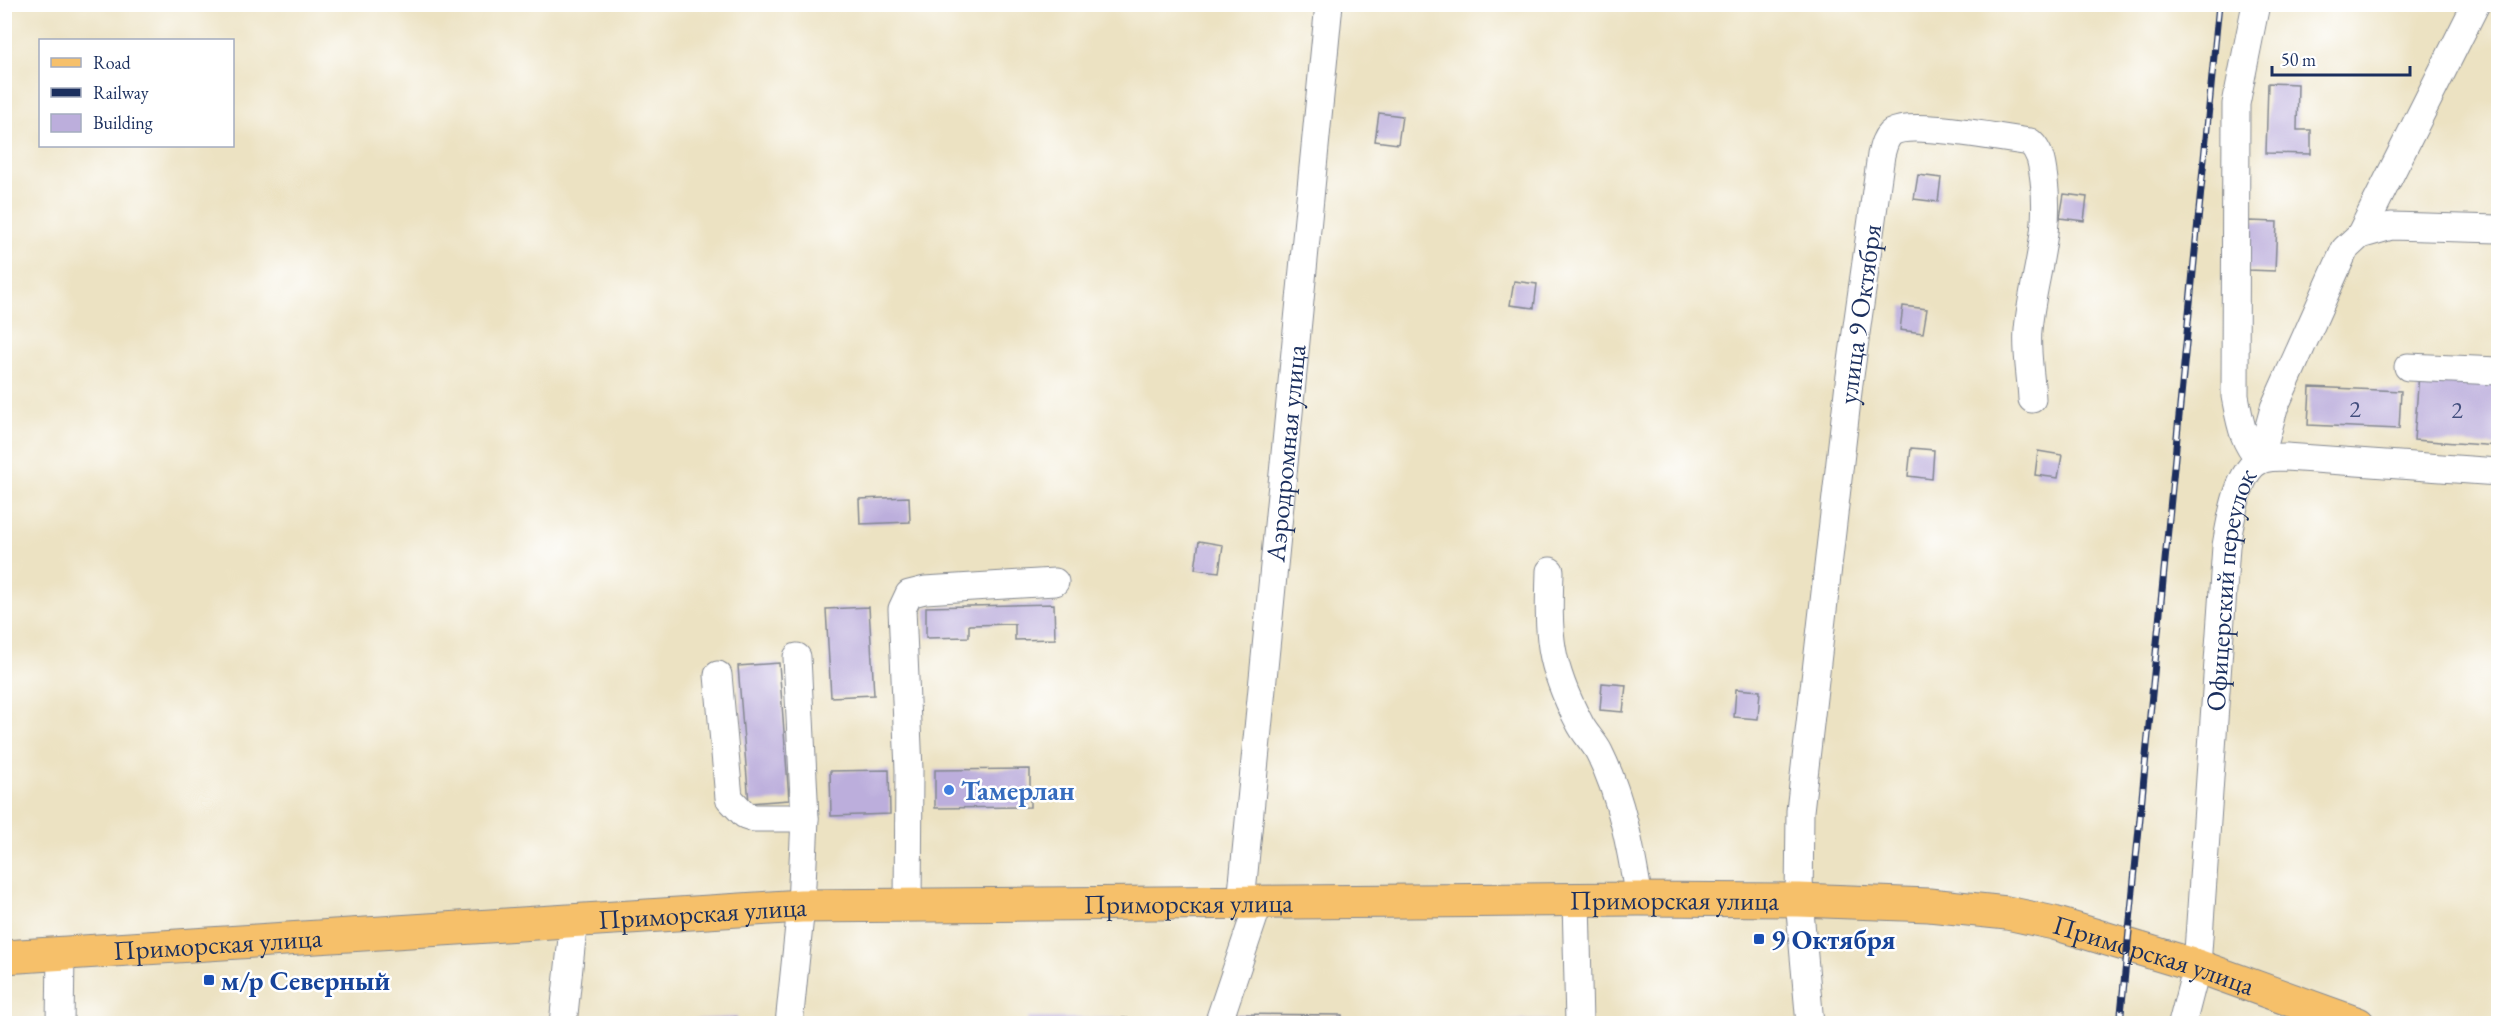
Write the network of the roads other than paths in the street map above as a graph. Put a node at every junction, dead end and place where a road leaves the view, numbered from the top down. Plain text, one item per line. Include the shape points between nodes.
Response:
1 (1329, 4) edge
2 (2256, 4) edge
3 (2476, 4) edge
4 (2499, 229) edge
5 (2360, 235) junction
6 (2409, 367) dead end
7 (2499, 371) edge
8 (2032, 399) dead end
9 (2260, 460) junction
10 (2499, 472) edge
11 (1550, 571) dead end
12 (1055, 582) dead end
13 (797, 657) dead end
14 (718, 675) dead end
15 (805, 818) junction
16 (1639, 899) junction
17 (1576, 900) junction
18 (1799, 900) junction
19 (1250, 902) junction
20 (908, 903) junction
21 (801, 906) junction
22 (574, 919) junction
23 (61, 953) junction
24 (4, 957) edge
25 (2197, 966) junction
26 (60, 1023) edge
27 (563, 1023) edge
28 (789, 1023) edge
29 (1218, 1023) edge
30 (1579, 1023) edge
31 (1810, 1023) edge
32 (2182, 1023) edge
33 (2358, 1023) edge

1 - 19 street, Аэродромная улица
2 - 9 street via 2236,104 2235,385 2242,432
3 - 5 street
4 - 5 street via 2391,226
5 - 9 street via 2345,249 2296,354 2274,408
6 - 7 street
8 - 18 street, улица 9 Октября via 2028,332 2047,204 2036,148 2030,142 1921,127 1891,133 1881,155 1849,383 1800,811
9 - 10 street, Офицерский переулок via 2286,457
9 - 25 street, Офицерский переулок via 2252,465 2235,500 2226,546
11 - 16 street via 1551,653 1559,681 1599,752 1617,799
12 - 20 street via 925,590 909,594 902,609 909,770
13 - 15 street
14 - 15 street via 729,798 745,815 754,818
15 - 21 street
16 - 17 main road, Приморская улица
16 - 18 main road, Приморская улица
17 - 19 main road, Приморская улица
17 - 30 street
18 - 25 main road, Приморская улица via 1929,905 2007,913
18 - 31 street
19 - 20 main road, Приморская улица
19 - 29 street, Аэродромная улица
20 - 21 main road, Приморская улица
21 - 22 main road, Приморская улица
21 - 28 street
22 - 23 main road, Приморская улица
22 - 27 street
23 - 24 main road, Приморская улица
23 - 26 street
25 - 32 street, Офицерский переулок
25 - 33 main road, Приморская улица

